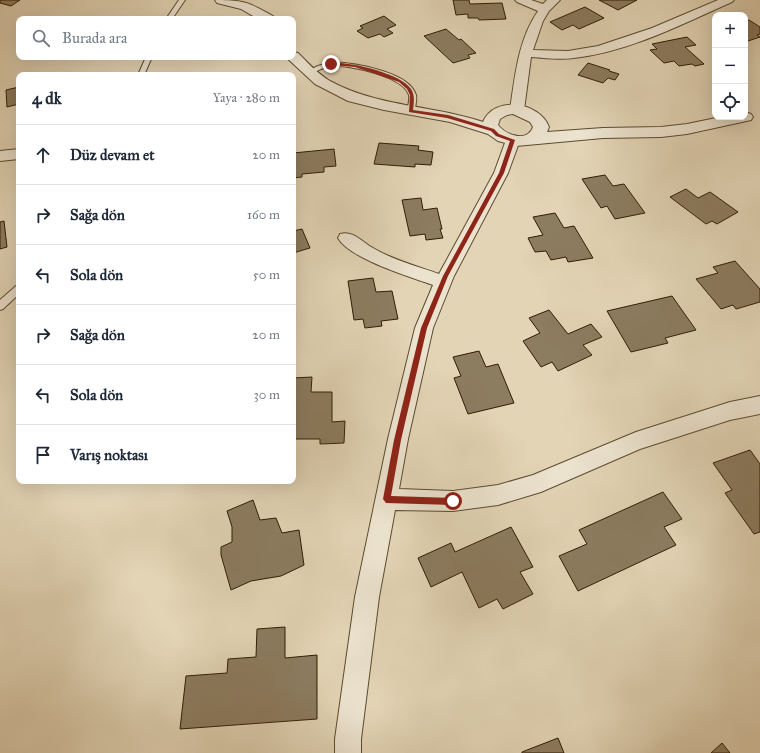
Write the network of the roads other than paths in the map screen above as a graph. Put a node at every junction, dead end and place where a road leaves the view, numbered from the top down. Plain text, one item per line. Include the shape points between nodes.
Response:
1 (182, 0) edge
2 (222, 0) edge
3 (521, 0) edge
4 (554, 0) edge
5 (728, 0) edge
6 (544, 9) junction
7 (171, 16) edge
8 (263, 16) edge
9 (527, 53) junction
10 (296, 59) edge
11 (148, 60) edge
12 (142, 72) edge
13 (309, 72) junction
14 (411, 111) junction
15 (523, 111) junction
16 (760, 114) edge
17 (748, 116) edge
18 (730, 120) edge
19 (493, 123) junction
20 (603, 133) junction
21 (521, 140) junction
22 (16, 154) edge
23 (0, 156) edge
24 (346, 238) dead end
25 (443, 282) junction
26 (16, 291) edge
27 (0, 306) edge
28 (760, 405) edge
29 (386, 499) junction
30 (348, 753) edge

1 - 7 lane
2 - 8 street via 246,6
3 - 6 street
4 - 6 street
5 - 9 street via 662,28 580,54
6 - 9 street via 530,33
9 - 15 street
10 - 13 street
11 - 12 lane
13 - 14 street via 324,84 343,93 369,102
13 - 14 lane via 331,64 356,65 400,81 412,95
14 - 19 street
15 - 19 street via 506,110
15 - 20 street via 556,124
15 - 21 street via 539,122 541,127 536,136
16 - 17 street
18 - 20 street via 661,132
19 - 21 street via 498,135
20 - 21 street
21 - 25 street
22 - 23 street
24 - 25 street via 374,256
25 - 29 street via 424,328
26 - 27 lane
28 - 29 street via 636,441 534,485 498,495 453,501
29 - 30 street via 367,598

